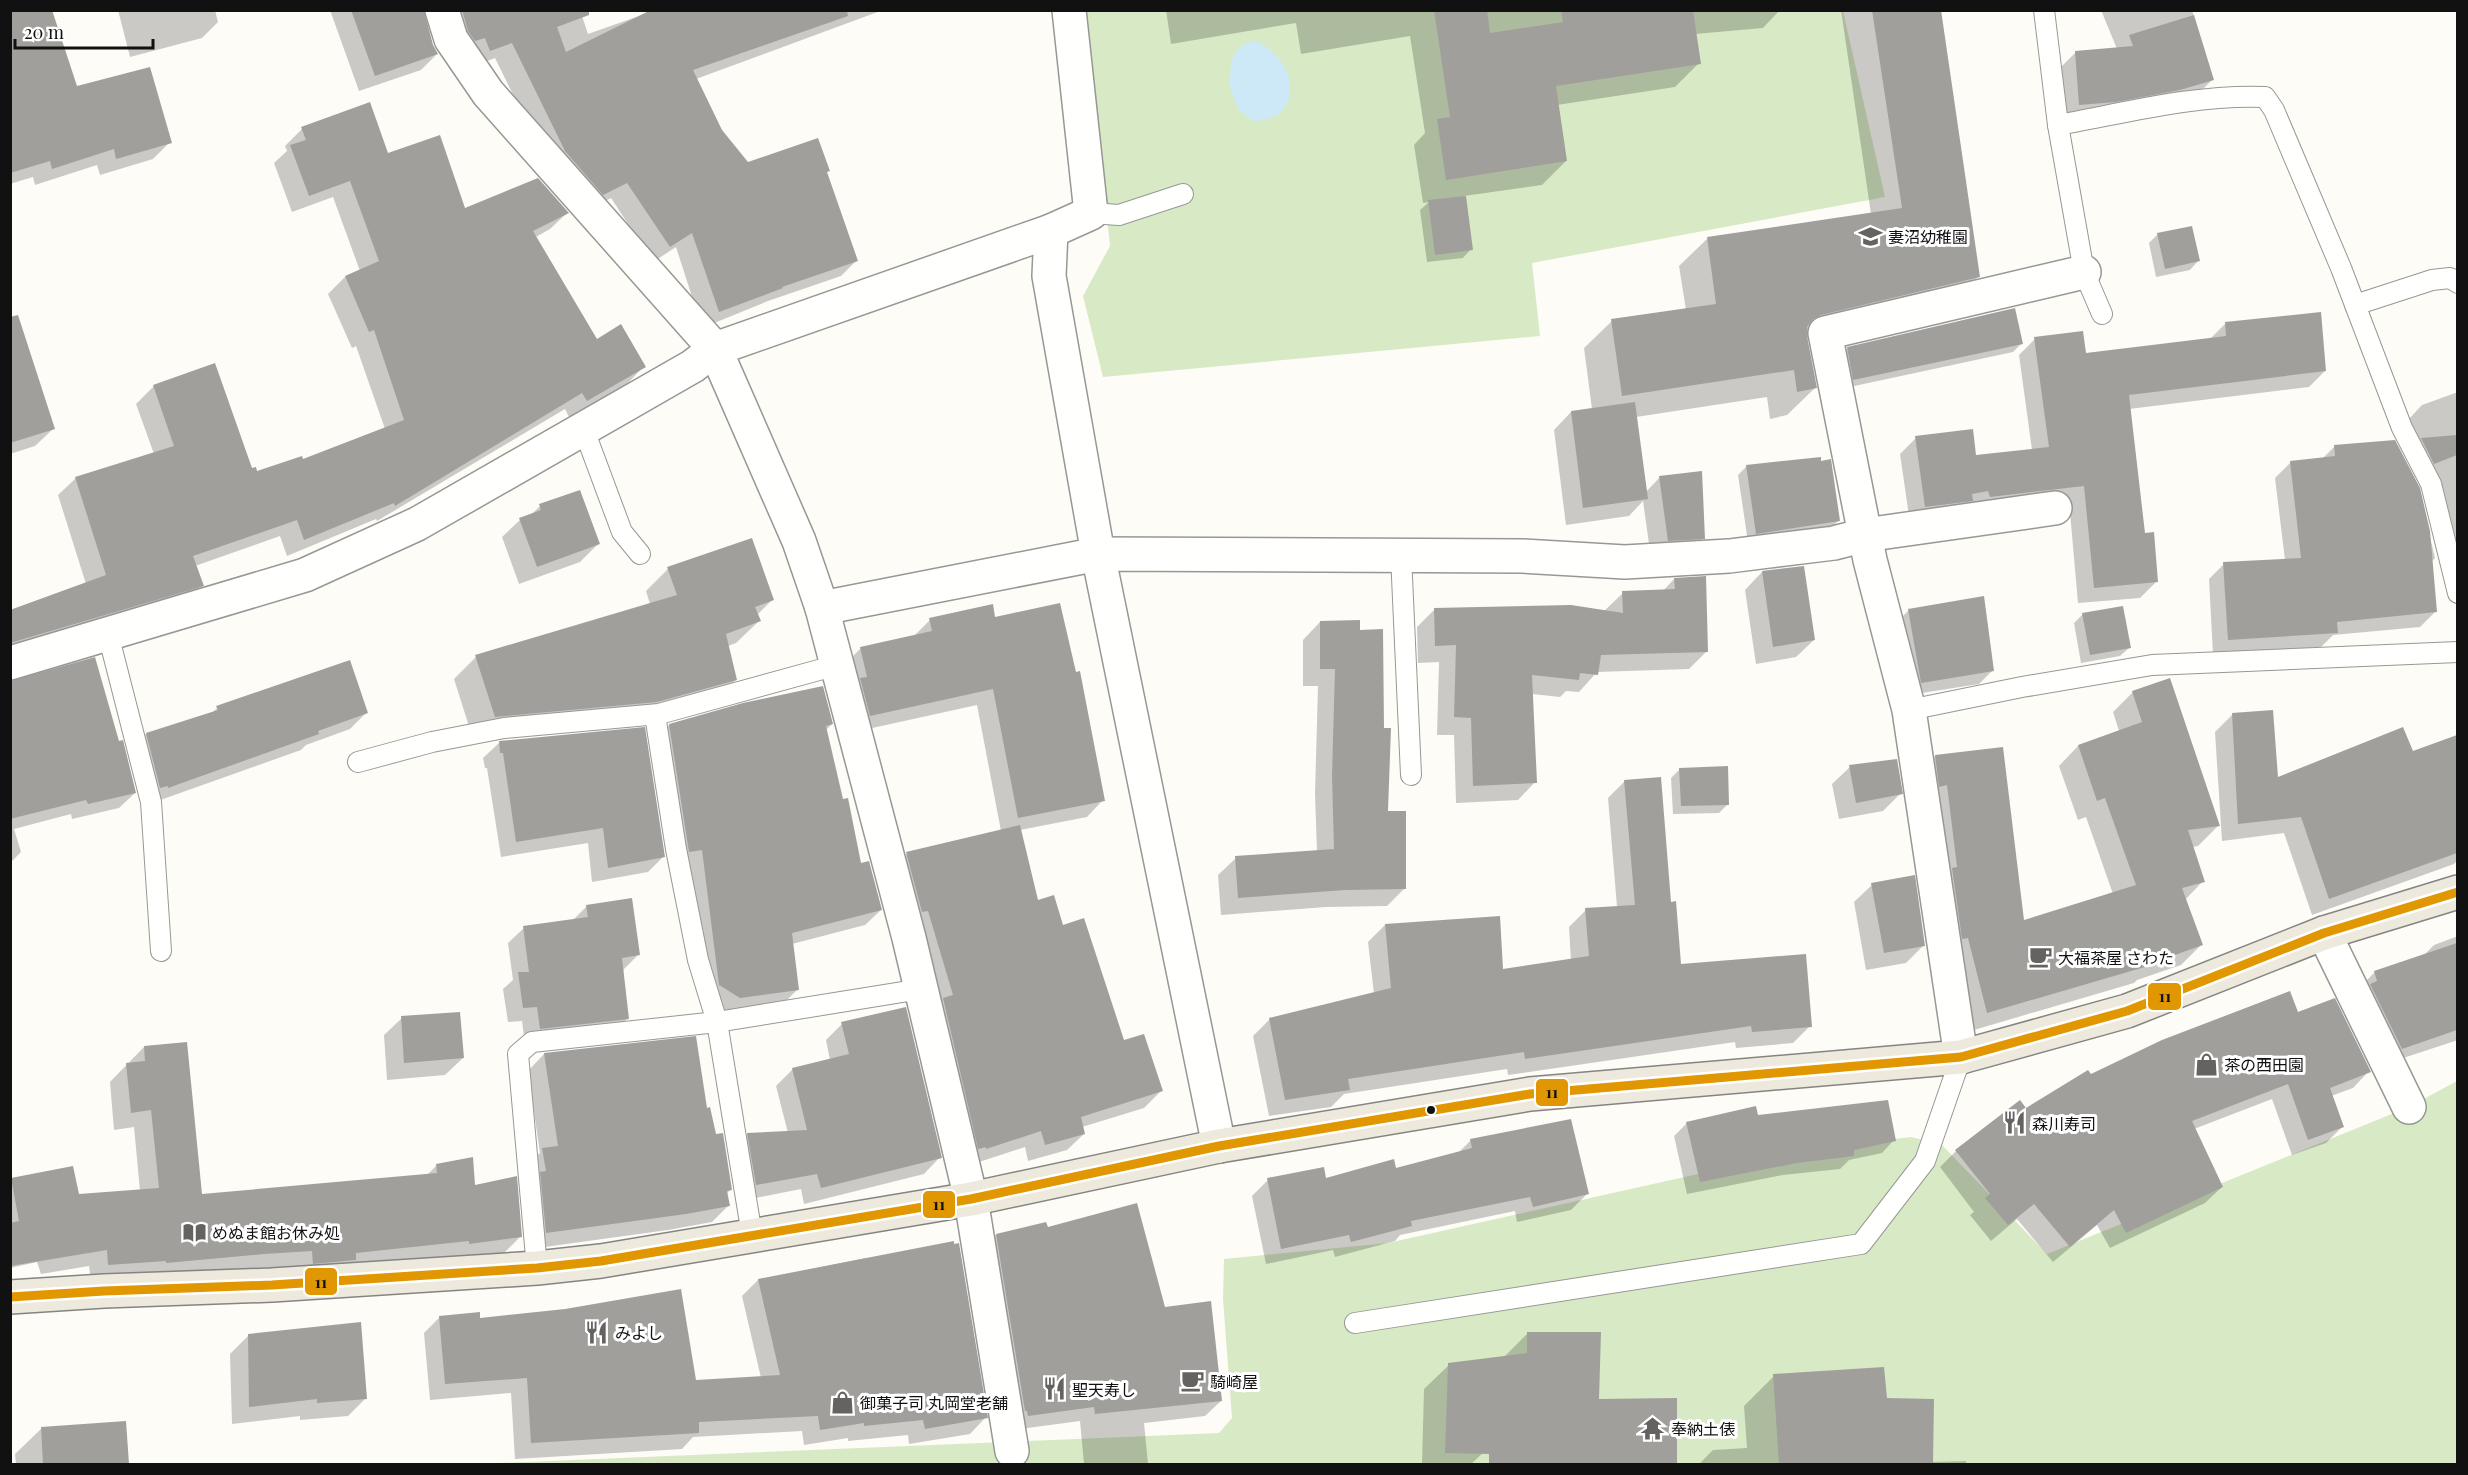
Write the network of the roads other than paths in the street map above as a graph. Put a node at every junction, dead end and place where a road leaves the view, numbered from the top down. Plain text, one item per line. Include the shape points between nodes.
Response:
1 (442, 10) edge
2 (1069, 10) edge
3 (2044, 10) edge
4 (2058, 125) junction
5 (1184, 194) dead end
6 (1091, 213) junction
7 (1051, 231) junction
8 (2084, 272) junction
9 (2457, 283) edge
10 (2355, 305) junction
11 (2102, 314) dead end
12 (715, 349) junction
13 (584, 430) junction
14 (2055, 508) dead end
15 (1865, 535) junction
16 (640, 554) dead end
17 (1098, 554) junction
18 (1401, 555) junction
19 (2457, 593) edge
20 (822, 609) junction
21 (108, 634) junction
22 (2457, 652) edge
23 (10, 663) edge
24 (837, 665) junction
25 (1908, 710) junction
26 (655, 715) junction
27 (358, 762) dead end
28 (1411, 775) dead end
29 (2457, 892) edge
30 (2324, 933) junction
31 (161, 951) dead end
32 (921, 989) junction
33 (717, 1022) junction
34 (1961, 1058) junction
35 (2409, 1107) dead end
36 (1219, 1146) junction
37 (971, 1199) junction
38 (752, 1235) junction
39 (537, 1268) junction
40 (10, 1298) edge
41 (1355, 1323) dead end
42 (1015, 1458) edge

1 - 12 street via 451,39 488,93
2 - 6 street
3 - 4 lane
4 - 8 lane
4 - 10 lane via 2234,96 2265,97 2274,110
5 - 6 lane via 1119,215
6 - 7 street
7 - 12 street
7 - 17 street via 1049,276
8 - 11 lane
8 - 15 street via 1825,333
9 - 10 lane via 2450,278 2432,280
10 - 19 lane via 2402,428 2431,484
12 - 13 street
12 - 20 street via 799,541
13 - 16 lane via 622,532
13 - 21 street via 417,524 305,575
14 - 15 street
15 - 18 street via 1834,543 1728,556 1625,562
15 - 25 street
17 - 18 street
17 - 20 street
17 - 36 street
18 - 28 lane
20 - 24 street
21 - 23 street
21 - 31 lane via 151,802
22 - 25 lane via 2152,665
24 - 26 lane
24 - 32 street
25 - 34 street
26 - 27 lane via 504,728
26 - 33 lane via 696,949
29 - 30 main road
30 - 34 main road via 2127,1011
30 - 35 street
32 - 33 lane
32 - 37 street
33 - 38 lane
33 - 39 lane via 532,1042 518,1054
34 - 36 main road via 1530,1094
34 - 41 lane via 1925,1161 1861,1244
36 - 37 main road
37 - 38 main road
37 - 42 street
38 - 39 main road
39 - 40 main road

